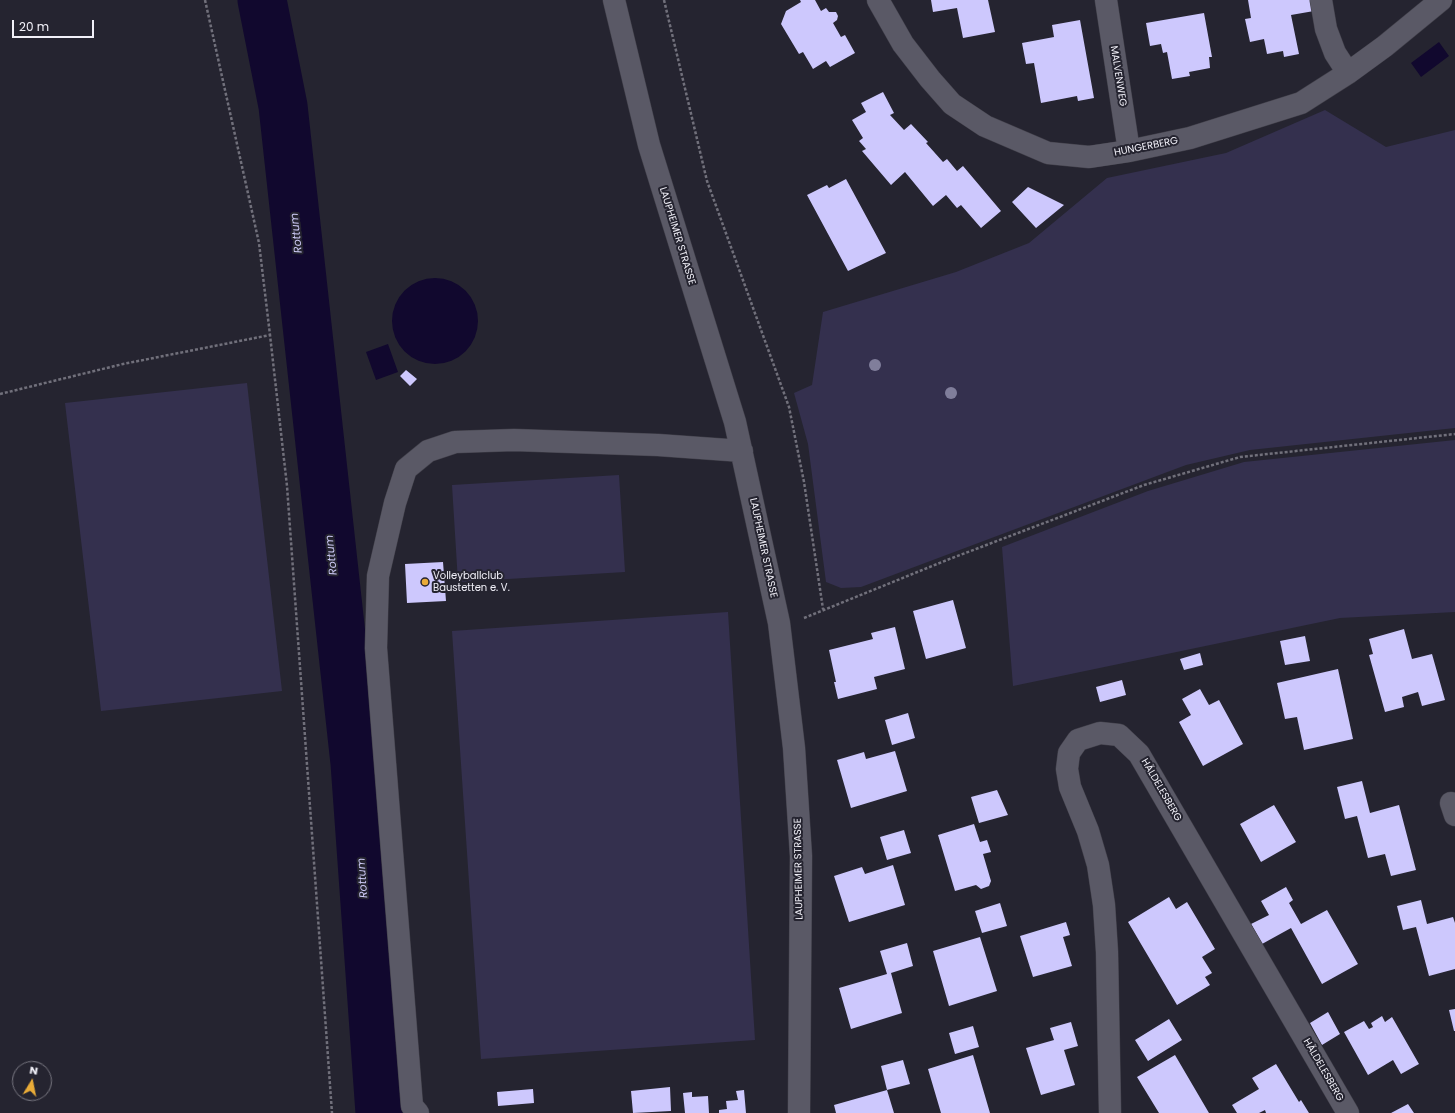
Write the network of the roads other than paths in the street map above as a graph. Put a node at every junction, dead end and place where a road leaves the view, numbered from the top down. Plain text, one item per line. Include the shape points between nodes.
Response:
1 (614, 0) edge
2 (878, 0) edge
3 (1106, 0) edge
4 (1321, 0) edge
5 (1441, 0) edge
6 (1348, 73) junction
7 (1129, 151) junction
8 (742, 452) junction
9 (418, 1113) edge
10 (799, 1113) edge
11 (1110, 1113) edge
12 (1348, 1113) edge

1 - 8 street, LAUPHEIMER STRASSE via 650,145
2 - 7 street, HUNGERBERG via 903,44 930,79 952,104 985,126 1048,153 1088,157
3 - 7 street, MALVENWEG
4 - 6 street via 1326,29 1335,53
5 - 6 street, HUNGERBERG via 1386,46
6 - 7 street, HUNGERBERG via 1301,103 1190,138
8 - 9 street via 658,445 530,441 455,442 428,451 406,469 395,503 378,576 376,648 412,1106
8 - 10 street, LAUPHEIMER STRASSE via 779,623 794,748 800,856
11 - 12 street, HÄLDELESBERG via 1104,905 1098,866 1088,831 1070,787 1067,769 1069,753 1078,740 1100,733 1119,735 1139,754

